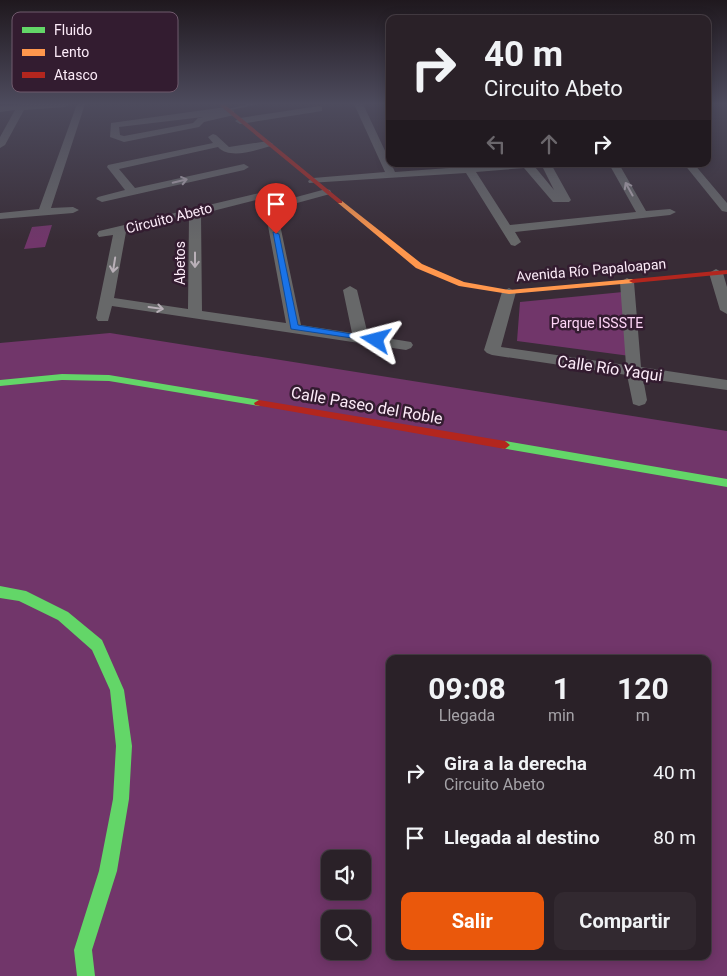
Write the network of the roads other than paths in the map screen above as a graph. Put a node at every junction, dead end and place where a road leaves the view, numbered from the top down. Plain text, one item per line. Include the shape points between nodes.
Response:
1 (65, 150) edge
2 (194, 150) edge
3 (226, 150) edge
4 (258, 150) edge
5 (274, 150) edge
6 (379, 150) edge
7 (236, 154) junction
8 (386, 164) edge
9 (388, 167) edge
10 (441, 167) edge
11 (441, 167) edge
12 (462, 167) edge
13 (534, 167) edge
14 (548, 167) edge
15 (616, 167) edge
16 (691, 167) edge
17 (247, 169) joint
18 (390, 172) junction
19 (262, 180) dead end
20 (316, 184) junction
21 (132, 192) junction
22 (276, 197) junction
23 (102, 199) dead end
24 (726, 209) edge
25 (73, 210) dead end
26 (195, 211) junction
27 (44, 212) junction
28 (670, 212) dead end
29 (643, 215) junction
30 (0, 216) edge
31 (506, 229) junction
32 (120, 230) junction
33 (103, 234) dead end
34 (515, 242) dead end
35 (722, 272) edge
36 (627, 282) junction
37 (350, 290) dead end
38 (509, 292) junction
39 (108, 301) junction
40 (727, 310) edge
41 (195, 314) junction
42 (103, 318) dead end
43 (294, 328) junction
44 (361, 338) junction
45 (406, 345) dead end
46 (634, 371) junction
47 (0, 384) edge
48 (727, 385) edge
49 (639, 400) dead end
50 (727, 483) edge
51 (0, 592) edge
52 (85, 963) edge
53 (66, 976) edge

1 - 27 street
2 - 21 street via 112,167
3 - 7 street
4 - 7 street
5 - 20 street, Avenida Río Papaloapan
6 - 8 street
7 - 17 street via 238,161
9 - 18 street
10 - 18 street
11 - 18 street
12 - 31 street
13 - 14 street via 557,200 564,200
29 -> 15 street
16 - 24 street
21 -> 17 street
18 - 20 street, Circuito Abeto
19 - 22 street
20 - 22 street, Circuito Abeto
20 - 38 street, Avenida Río Papaloapan via 419,266 458,283 483,290
21 - 23 street
22 - 26 street, Circuito Abeto
22 - 43 street via 272,215
25 - 27 street
26 - 32 street, Circuito Abeto
26 -> 41 street, Abetos
27 - 30 street
28 - 29 street
29 - 31 street
31 - 34 street
32 - 33 street
32 -> 39 street, Circuito Abeto
35 - 36 street, Avenida Río Papaloapan
35 - 40 street
36 - 38 street, Avenida Río Papaloapan
36 - 46 street
37 - 44 street
38 - 46 street, Calle Río Yaqui via 492,350
39 -> 41 street
39 - 42 street, Circuito Abeto
41 - 43 street
43 - 44 street
44 - 45 street
46 - 48 street, Calle Río Yaqui
46 - 49 street
47 - 50 street, Calle Paseo del Roble via 62,377 109,378
51 - 52 street via 20,595 63,616 97,646 117,690 124,746 121,799 108,871
52 - 53 street

